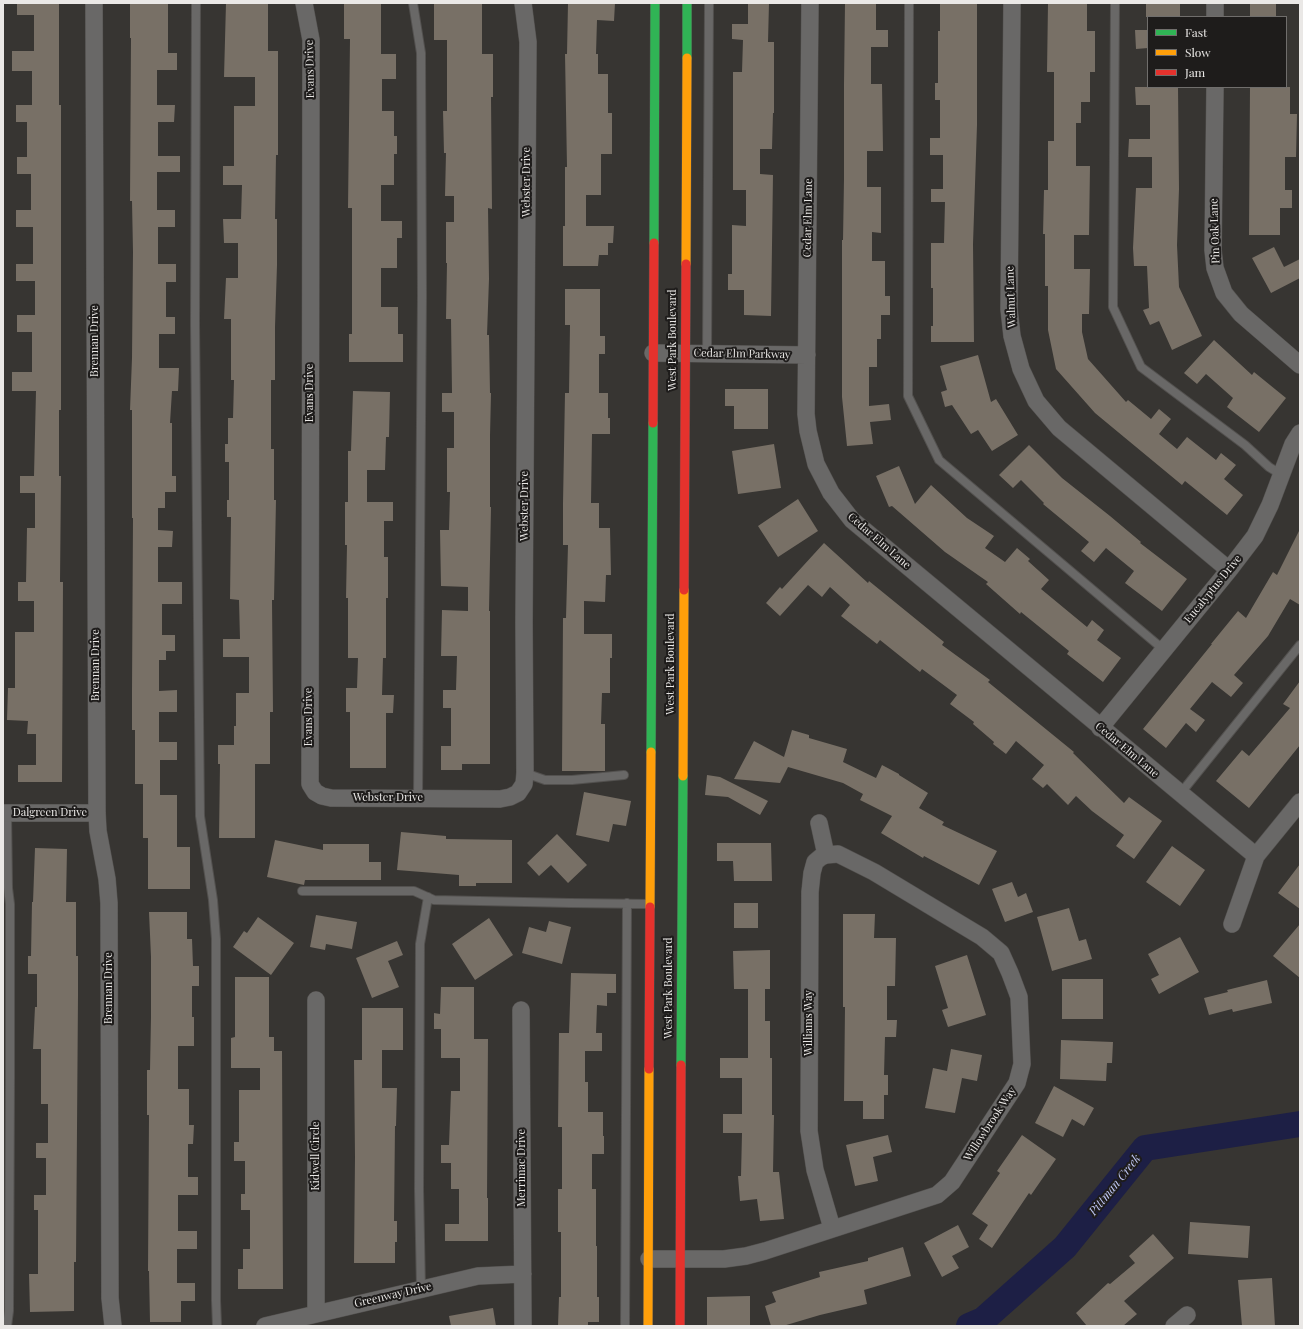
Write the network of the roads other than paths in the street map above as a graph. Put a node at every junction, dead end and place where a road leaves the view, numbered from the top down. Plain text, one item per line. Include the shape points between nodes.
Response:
1 (94, 3) edge
2 (196, 3) edge
3 (304, 3) edge
4 (413, 3) edge
5 (523, 3) edge
6 (655, 3) edge
7 (687, 3) edge
8 (708, 3) edge
9 (810, 3) edge
10 (909, 3) edge
11 (1012, 3) edge
12 (1115, 3) edge
13 (1216, 3) edge
14 (1215, 16) edge
15 (1215, 88) edge
16 (653, 353) junction
17 (685, 353) junction
18 (707, 355) junction
19 (806, 355) junction
20 (1300, 365) edge
21 (1300, 433) edge
22 (1282, 475) junction
23 (1229, 570) junction
24 (1300, 645) edge
25 (1164, 650) junction
26 (1100, 728) junction
27 (526, 773) junction
28 (624, 775) dead end
29 (310, 784) joint
30 (1180, 794) junction
31 (418, 798) junction
32 (1300, 802) edge
33 (5, 813) edge
34 (97, 813) junction
35 (819, 823) dead end
36 (826, 855) junction
37 (1256, 856) junction
38 (302, 891) dead end
39 (428, 897) junction
40 (627, 903) junction
41 (7, 904) edge
42 (651, 904) junction
43 (1232, 924) dead end
44 (316, 1000) dead end
45 (521, 1010) dead end
46 (832, 1228) junction
47 (649, 1259) junction
48 (680, 1260) junction
49 (523, 1274) junction
50 (421, 1289) junction
51 (316, 1313) junction
52 (1187, 1315) dead end
53 (7, 1326) edge
54 (113, 1326) edge
55 (218, 1326) edge
56 (265, 1326) edge
57 (523, 1326) edge
58 (625, 1326) edge
59 (648, 1326) edge
60 (680, 1326) edge
61 (1174, 1326) edge

1 - 34 street, Brennan Drive
2 - 55 lane via 195,323 200,816 213,900 216,939
3 - 29 street, Evans Drive via 311,40
4 - 31 lane via 421,53
5 - 27 street, Webster Drive via 528,42 524,614
6 - 16 main road, West Park Boulevard
7 - 17 main road, West Park Boulevard
8 - 18 lane
9 - 19 street, Cedar Elm Lane
10 - 25 lane via 908,396 939,460
11 - 23 street, Walnut Lane via 1009,310 1012,336 1021,369 1036,401 1059,428
12 - 22 lane via 1112,307 1141,367
13 - 14 street
15 - 20 street, Pin Oak Lane via 1215,268 1224,293 1241,314
16 - 17 street, Cedar Elm Parkway
16 - 42 main road, West Park Boulevard
17 - 18 street, Cedar Elm Parkway
17 - 48 main road, West Park Boulevard
18 - 19 street, Cedar Elm Parkway
19 - 26 street, Cedar Elm Lane via 808,431 816,464 843,510
21 - 22 street, Eucalyptus Drive via 1293,444
22 - 23 street, Eucalyptus Drive via 1255,536
23 - 25 street, Eucalyptus Drive
24 - 30 lane
25 - 26 street, Eucalyptus Drive
26 - 30 street, Cedar Elm Lane
27 - 28 lane via 545,780
27 - 31 street, Webster Drive via 524,784 518,793 510,798
29 - 31 street, Webster Drive via 315,792 331,798
30 - 37 street, Cedar Elm Lane
32 - 37 street
33 - 34 street, Dalgreen Drive
33 - 41 lane
34 - 54 street, Brennan Drive via 109,903 110,1298
35 - 36 street
36 - 46 street, Williams Way via 816,862 810,892 809,1131 814,1170
36 - 46 street, Willowbrook Way via 838,854 874,872 982,937 1001,953 1019,997 1022,1064 1017,1083 952,1182 937,1195
37 - 43 street
38 - 39 lane via 414,891
39 - 40 lane via 434,900
39 - 50 lane via 420,944
40 - 42 lane
40 - 58 lane
41 - 53 lane via 10,1093
42 - 47 main road, West Park Boulevard
44 - 51 street, Kidwell Circle
45 - 49 street, Merrimac Drive
46 - 48 street, Willowbrook Way via 746,1256
47 - 48 street, Willowbrook Way
47 - 59 main road, West Park Boulevard
48 - 60 main road, West Park Boulevard
49 - 50 street, Greenway Drive via 478,1276
49 - 57 street, Merrimac Drive
50 - 51 street, Greenway Drive
51 - 56 street, Greenway Drive
52 - 61 street

